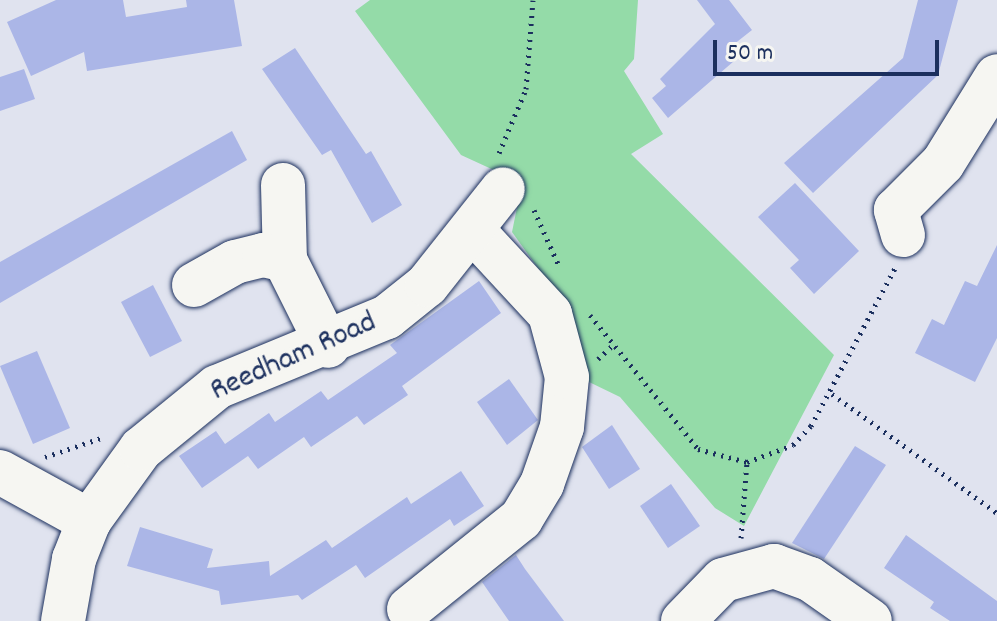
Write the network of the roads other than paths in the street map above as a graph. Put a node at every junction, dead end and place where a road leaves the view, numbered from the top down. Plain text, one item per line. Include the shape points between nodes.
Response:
1 (997, 76) edge
2 (283, 185) dead end
3 (516, 195) road end
4 (475, 233) junction
5 (903, 235) road end
6 (285, 260) junction
7 (194, 285) dead end
8 (328, 346) junction
9 (0, 472) edge
10 (89, 521) junction
11 (431, 608) edge
12 (64, 621) edge
13 (683, 621) edge
14 (870, 621) edge

1 - 5 street via 943,163 896,210
2 - 6 street
3 - 4 street, Reedham Road
4 - 8 street, Reedham Road via 397,309
4 - 11 street via 550,314 564,357 566,402 557,446 521,519
6 - 7 street via 264,255 235,262
6 - 8 street
8 - 10 street, Reedham Road via 257,367 188,408 141,449
9 - 10 street
10 - 12 street, Reedham Road
13 - 14 street via 706,593 742,571 774,566 792,571

